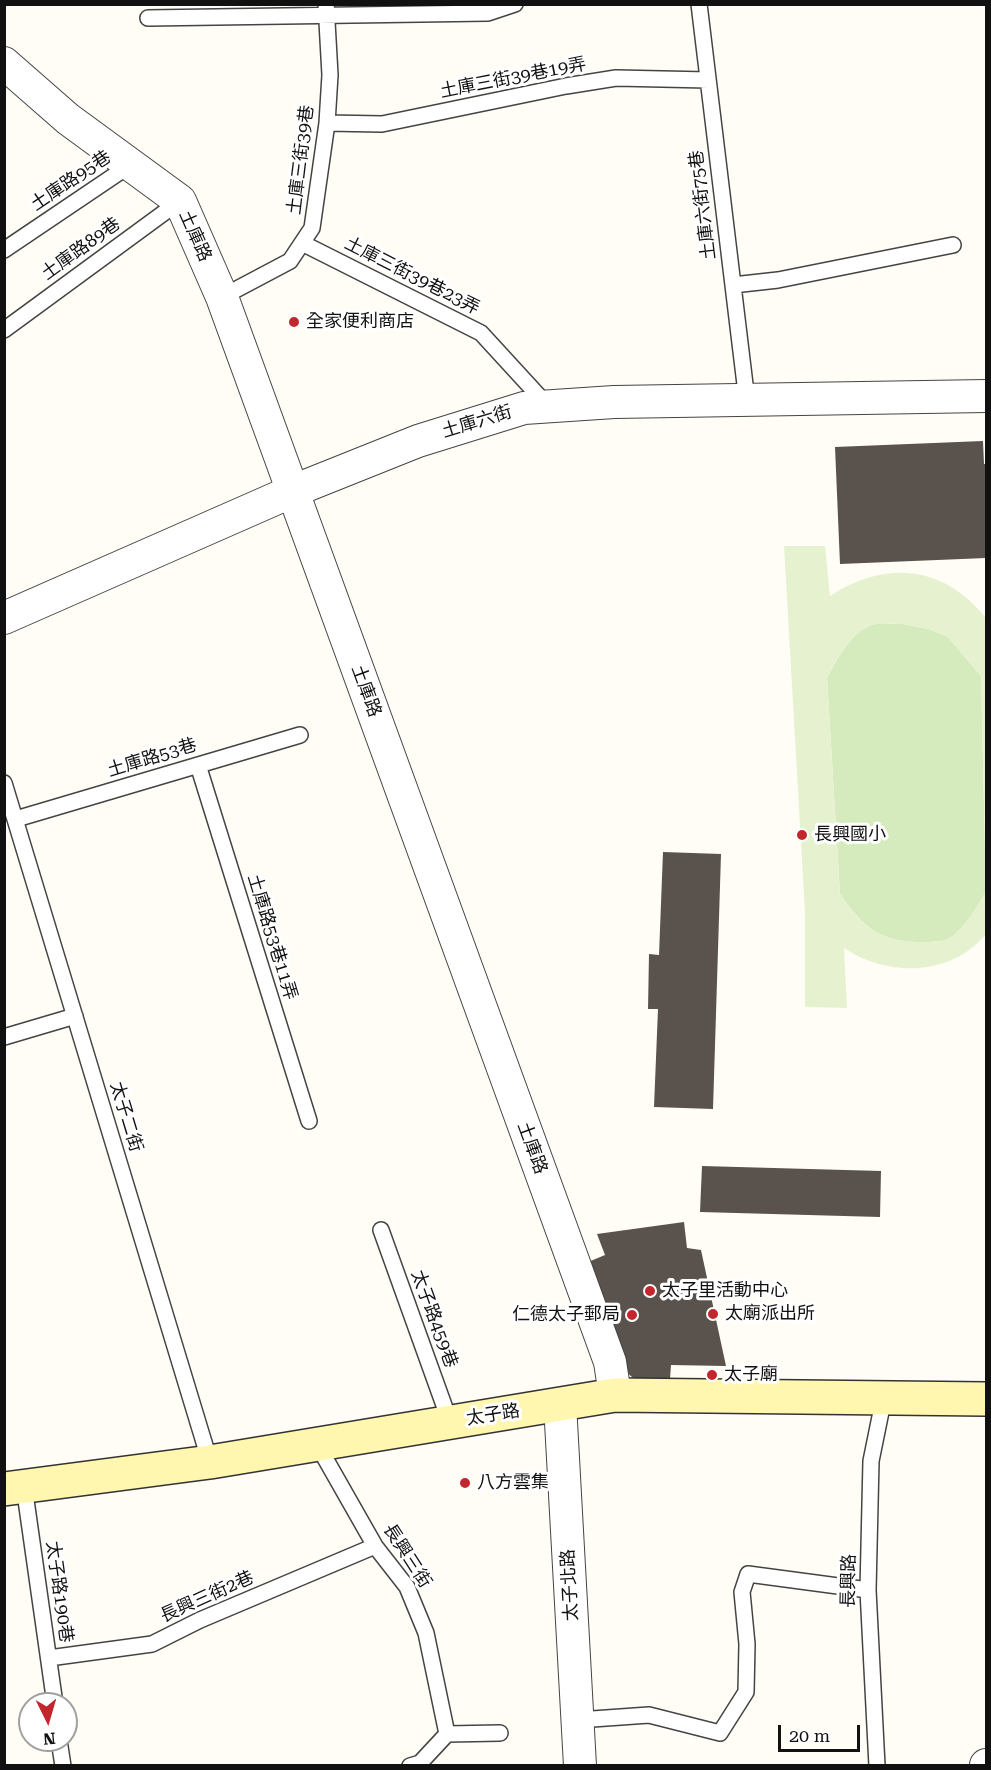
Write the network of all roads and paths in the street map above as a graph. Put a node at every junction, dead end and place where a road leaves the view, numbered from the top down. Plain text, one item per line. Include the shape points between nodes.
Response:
1 (514, 4) edge
2 (699, 4) edge
3 (326, 10) edge
4 (148, 18) dead end
5 (4, 63) edge
6 (708, 80) junction
7 (327, 123) junction
8 (130, 165) junction
9 (180, 201) junction
10 (302, 243) junction
11 (953, 244) dead end
12 (4, 250) edge
13 (733, 285) junction
14 (222, 297) junction
15 (4, 330) edge
16 (987, 396) edge
17 (747, 401) junction
18 (548, 406) junction
19 (293, 491) junction
20 (4, 618) edge
21 (300, 735) dead end
22 (198, 765) junction
23 (4, 783) edge
24 (16, 819) junction
25 (75, 1016) junction
26 (4, 1037) edge
27 (309, 1121) dead end
28 (381, 1230) dead end
29 (615, 1395) junction
30 (884, 1397) junction
31 (987, 1399) edge
32 (560, 1404) junction
33 (450, 1422) junction
34 (317, 1444) junction
35 (210, 1462) junction
36 (14, 1488) edge
37 (375, 1546) junction
38 (868, 1590) junction
39 (49, 1658) junction
40 (53, 1692) edge
41 (578, 1720) junction
42 (500, 1733) dead end
43 (447, 1734) junction
44 (410, 1766) edge
45 (580, 1766) edge
46 (877, 1766) edge

1 - 3 lane via 488,13
2 - 6 lane, 土庫六街75巷
3 - 4 lane
3 - 7 lane, 土庫三街39巷 via 330,75
5 - 8 street, 土庫路 via 68,119
6 - 7 lane, 土庫三街39巷19弄 via 616,78 382,124
6 - 13 lane, 土庫六街75巷
7 - 10 lane, 土庫三街39巷 via 312,228
8 - 9 street, 土庫路
8 - 12 lane, 土庫路95巷
9 - 14 street, 土庫路
9 - 15 lane, 土庫路89巷
10 - 14 lane, 土庫三街39巷 via 290,261
10 - 18 lane, 土庫三街39巷23弄 via 482,333
11 - 13 lane via 778,280
13 - 17 lane, 土庫六街75巷
14 - 19 street, 土庫路
16 - 17 street, 土庫六街
17 - 18 street, 土庫六街
18 - 19 street, 土庫六街 via 524,408 418,441
19 - 20 street, 土庫六街
19 - 29 street, 土庫路 via 610,1362
21 - 22 lane, 土庫路53巷
22 - 24 lane, 土庫路53巷
22 - 27 lane, 土庫路53巷11弄
23 - 24 lane, 太子二街
24 - 25 lane, 太子二街
25 - 26 lane
25 - 35 lane, 太子二街
28 - 33 lane, 太子路459巷
29 - 30 street, 太子路
29 - 32 street, 太子路
30 - 31 street, 太子路
30 - 38 lane, 長興路 via 871,1461
32 - 33 street, 太子路
32 - 41 street, 太子北路
33 - 34 street, 太子路
34 - 35 street, 太子路
34 - 37 lane, 長興三街
35 - 36 street, 太子路
36 - 39 lane, 太子路190巷
37 - 39 lane, 長興三街2巷 via 152,1644
37 - 43 lane, 長興三街 via 407,1587 426,1633
38 - 41 lane via 748,1574 742,1592 746,1692 720,1733 649,1715
38 - 46 lane, 長興路
39 - 40 lane, 太子路190巷
41 - 45 street, 太子北路
42 - 43 lane
43 - 44 lane via 420,1763

